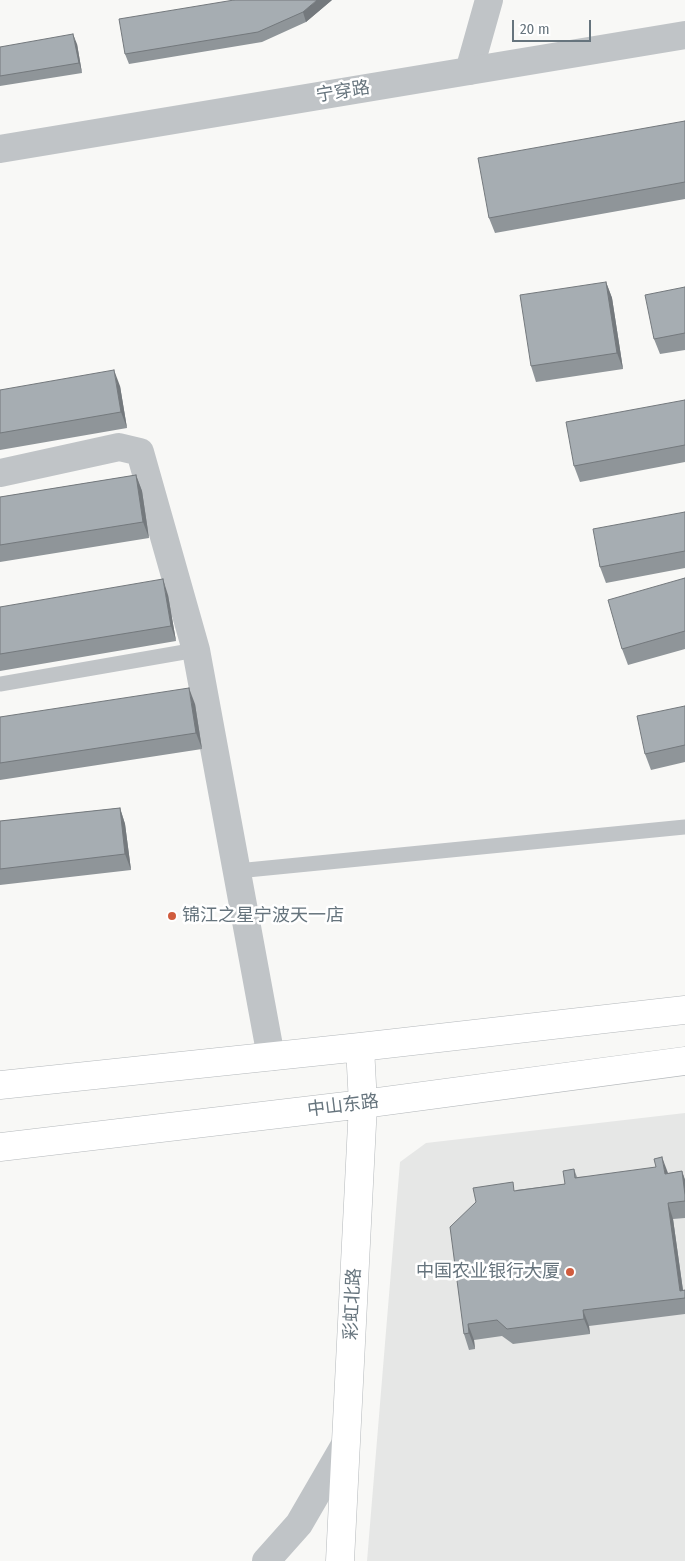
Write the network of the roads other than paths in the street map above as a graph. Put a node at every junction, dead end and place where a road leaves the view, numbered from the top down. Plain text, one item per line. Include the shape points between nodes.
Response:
1 (489, 0) edge
2 (685, 35) edge
3 (469, 71) junction
4 (0, 149) edge
5 (0, 473) edge
6 (196, 650) junction
7 (0, 684) edge
8 (685, 827) edge
9 (238, 871) junction
10 (685, 1010) edge
11 (360, 1047) junction
12 (271, 1057) junction
13 (685, 1061) edge
14 (0, 1085) edge
15 (363, 1104) junction
16 (0, 1147) edge
17 (346, 1443) junction
18 (266, 1561) edge
19 (340, 1561) edge

1 - 3 street
2 - 3 street, 宁穿路
3 - 4 street, 宁穿路
5 - 6 street via 119,447 140,452
6 - 7 lane
6 - 9 street
8 - 9 lane
9 - 12 street
10 - 11 main road
11 - 12 main road
11 - 15 main road, 彩虹北路
12 - 14 main road
13 - 15 main road, 中山东路
15 - 16 main road, 中山东路
15 - 17 main road, 彩虹北路
17 - 18 street via 299,1524
17 - 19 main road, 彩虹北路

